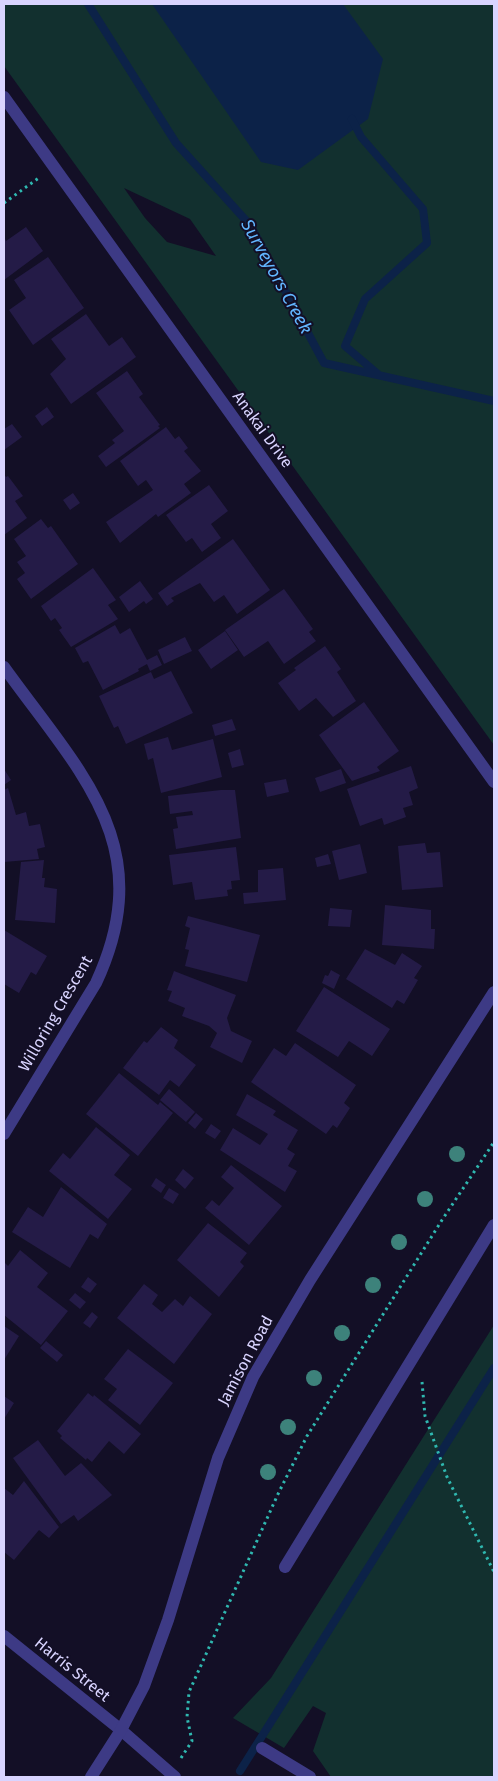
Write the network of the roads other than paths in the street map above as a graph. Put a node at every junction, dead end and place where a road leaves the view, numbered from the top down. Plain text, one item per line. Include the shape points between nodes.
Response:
1 (4, 97) edge
2 (4, 667) edge
3 (494, 782) edge
4 (494, 992) edge
5 (8, 1118) edge
6 (4, 1134) edge
7 (494, 1225) edge
8 (285, 1567) dead end
9 (4, 1636) edge
10 (121, 1730) junction
11 (262, 1748) dead end
12 (91, 1777) edge
13 (175, 1777) edge
14 (310, 1777) edge

1 - 3 street, Anakai Drive
2 - 5 street, Willoring Crescent via 100,804 116,850 119,881 115,934 106,962 96,983
4 - 10 street, Jamison Road via 310,1280 253,1377 218,1458 144,1686
5 - 6 street, Willoring Crescent
7 - 8 street
9 - 10 street, Harris Street
10 - 12 street, Jamison Road
10 - 13 street, Harris Street
11 - 14 street

